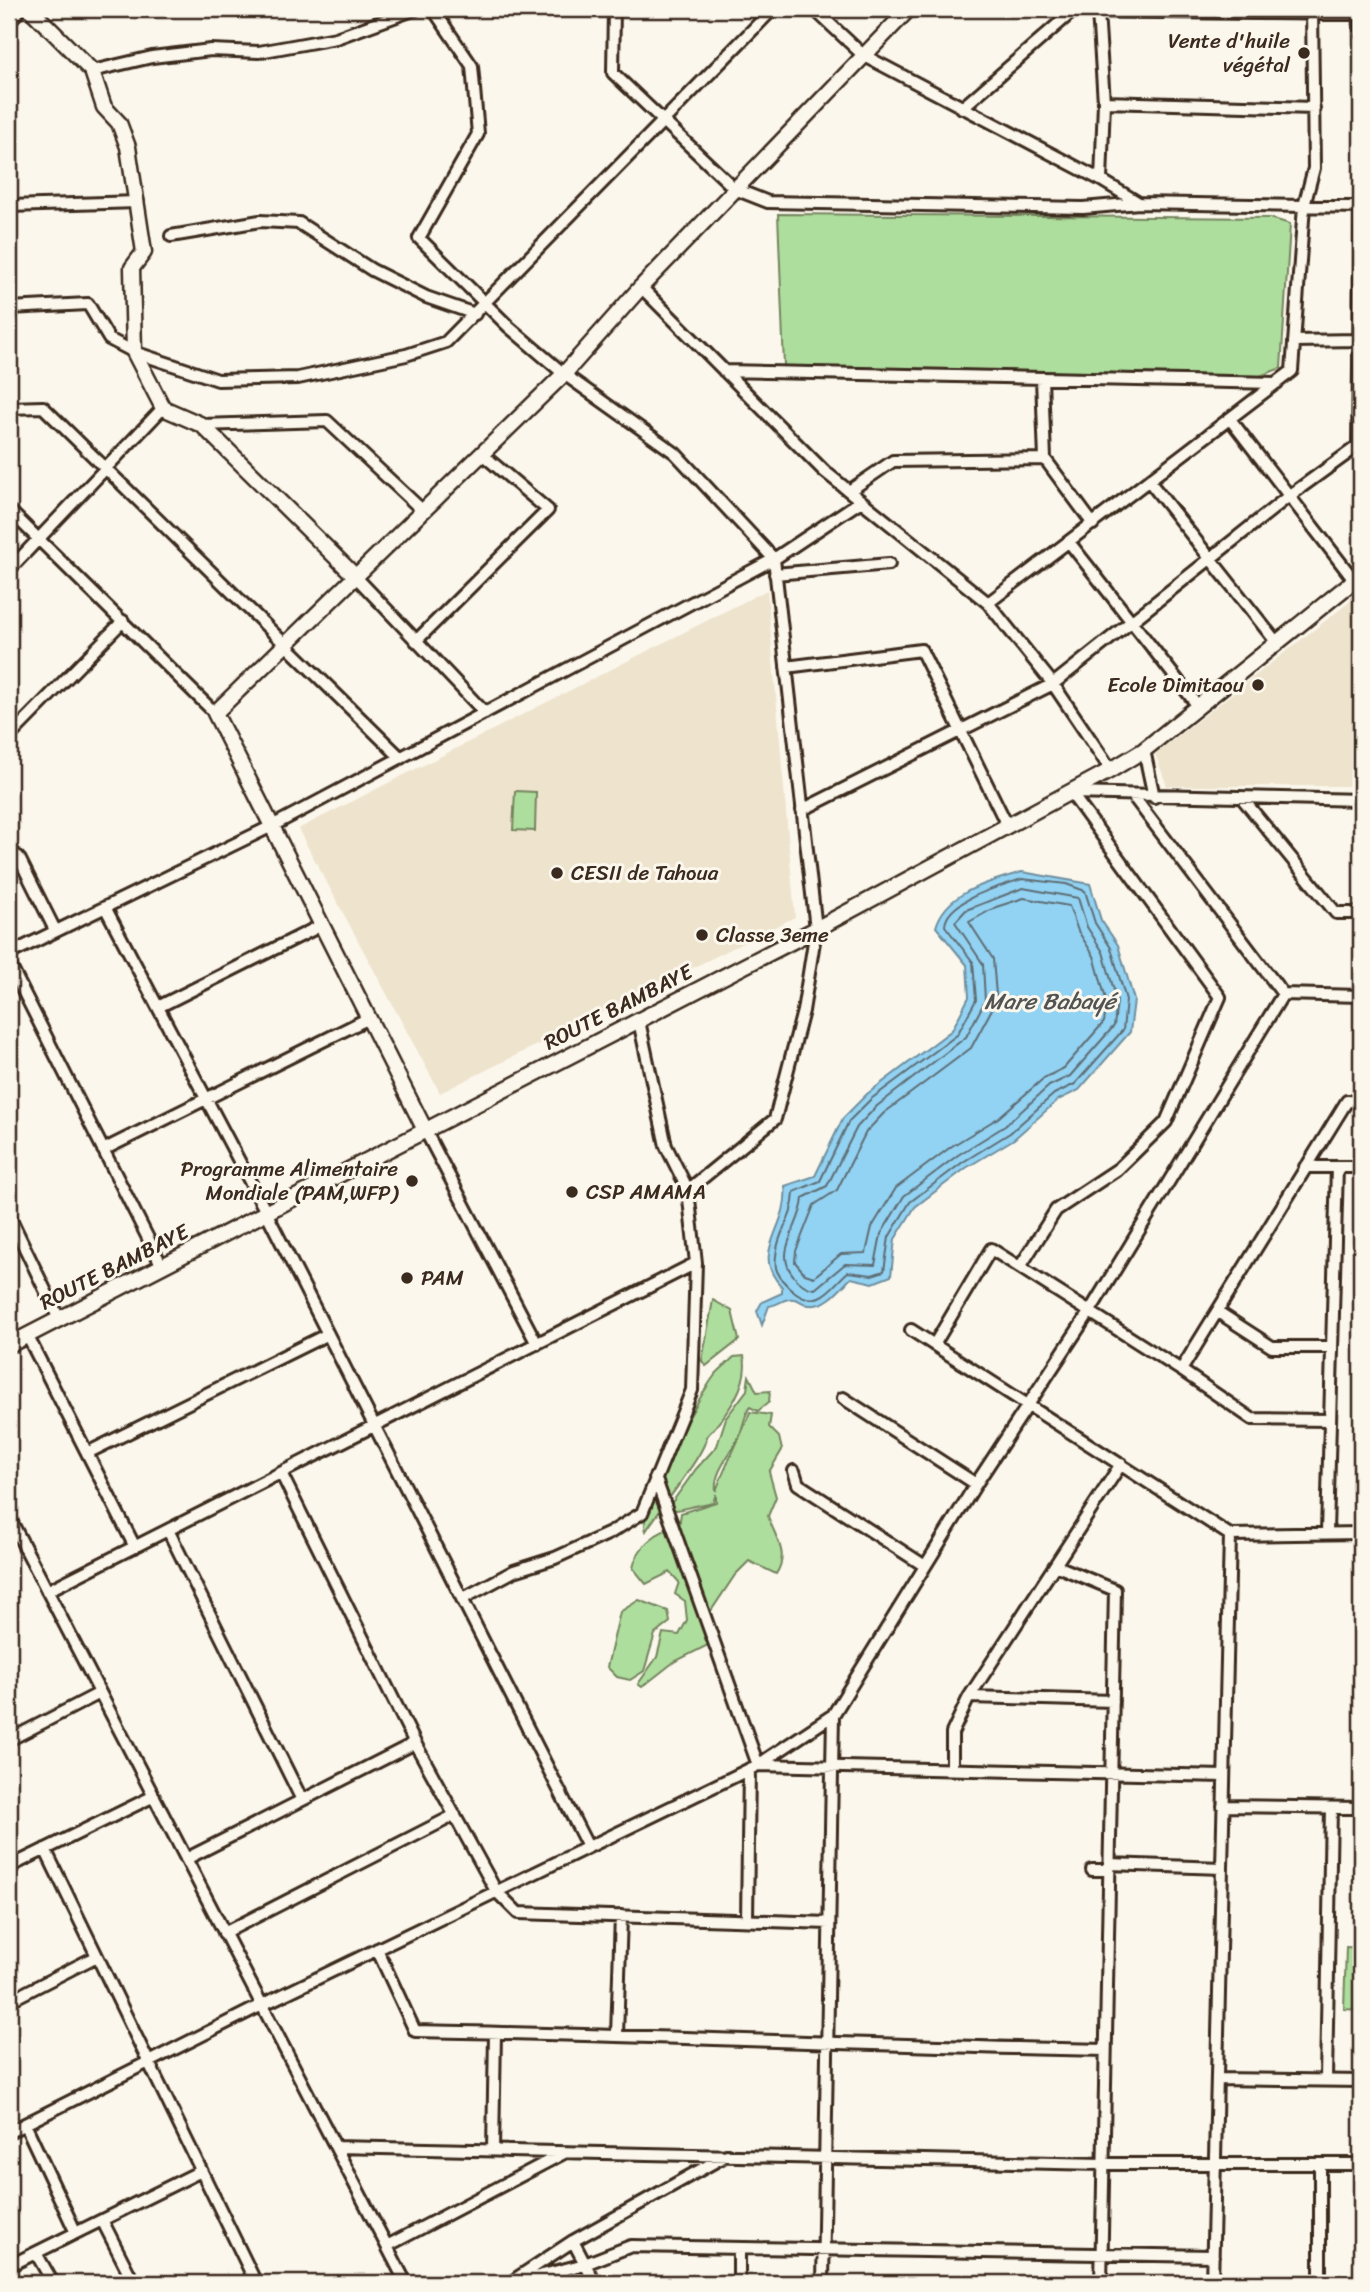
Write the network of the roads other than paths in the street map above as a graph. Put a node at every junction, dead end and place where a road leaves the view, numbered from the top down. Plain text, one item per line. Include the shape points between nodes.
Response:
1 (21, 9) edge
2 (30, 9) edge
3 (416, 9) edge
4 (433, 9) edge
5 (773, 9) edge
6 (814, 9) edge
7 (909, 9) edge
8 (616, 11) edge
9 (1312, 11) edge
10 (1098, 12) junction
11 (1361, 14) edge
12 (9, 21) edge
13 (1361, 33) edge
14 (863, 55) junction
15 (92, 71) junction
16 (1104, 102) junction
17 (962, 108) junction
18 (1314, 108) junction
19 (666, 121) junction
20 (1101, 180) junction
21 (735, 189) junction
22 (138, 202) junction
23 (1139, 203) junction
24 (9, 206) edge
25 (1304, 206) junction
26 (1361, 208) edge
27 (172, 236) dead end
28 (641, 287) junction
29 (485, 301) junction
30 (9, 308) edge
31 (474, 313) junction
32 (1357, 340) junction
33 (1294, 341) junction
34 (134, 352) junction
35 (724, 371) junction
36 (564, 374) junction
37 (1042, 378) junction
38 (1277, 383) junction
39 (9, 408) edge
40 (163, 408) junction
41 (1230, 419) junction
42 (202, 425) junction
43 (1360, 426) edge
44 (482, 454) junction
45 (1045, 459) junction
46 (106, 470) junction
47 (1149, 481) junction
48 (849, 491) junction
49 (1289, 496) junction
50 (861, 501) junction
51 (9, 510) edge
52 (423, 511) junction
53 (1093, 524) junction
54 (38, 540) junction
55 (1069, 542) junction
56 (1211, 557) junction
57 (774, 559) junction
58 (889, 565) dead end
59 (9, 570) edge
60 (775, 574) junction
61 (355, 576) junction
62 (1358, 578) edge
63 (988, 603) junction
64 (124, 621) junction
65 (1131, 621) junction
66 (416, 640) junction
67 (1277, 643) junction
68 (285, 646) junction
69 (786, 667) junction
70 (1053, 684) junction
71 (1198, 706) junction
72 (215, 713) junction
73 (485, 713) junction
74 (960, 729) junction
75 (9, 737) edge
76 (1144, 750) junction
77 (401, 758) junction
78 (1111, 770) junction
79 (1071, 793) junction
80 (1133, 796) junction
81 (1154, 797) junction
82 (1242, 798) junction
83 (1361, 800) edge
84 (802, 810) junction
85 (1007, 825) junction
86 (272, 826) junction
87 (9, 848) edge
88 (105, 907) junction
89 (1361, 913) edge
90 (322, 925) junction
91 (816, 929) junction
92 (55, 930) junction
93 (9, 954) edge
94 (9, 963) edge
95 (1283, 994) junction
96 (1361, 996) edge
97 (158, 1007) junction
98 (369, 1018) junction
99 (639, 1020) junction
100 (206, 1099) junction
101 (1361, 1102) edge
102 (425, 1130) junction
103 (103, 1150) junction
104 (1305, 1167) junction
105 (1337, 1167) junction
106 (1361, 1167) edge
107 (688, 1190) junction
108 (266, 1212) junction
109 (9, 1215) edge
110 (696, 1263) junction
111 (162, 1266) junction
112 (1020, 1267) junction
113 (1090, 1311) junction
114 (1219, 1312) junction
115 (59, 1319) junction
116 (911, 1330) dead end
117 (328, 1334) junction
118 (27, 1335) junction
119 (537, 1344) junction
120 (9, 1345) edge
121 (934, 1345) junction
122 (1332, 1347) junction
123 (1181, 1370) junction
124 (843, 1398) dead end
125 (1029, 1405) junction
126 (1330, 1420) junction
127 (374, 1426) junction
128 (87, 1453) junction
129 (1121, 1464) junction
130 (794, 1471) dead end
131 (281, 1473) junction
132 (655, 1477) junction
133 (976, 1484) junction
134 (9, 1517) edge
135 (169, 1530) junction
136 (1327, 1532) junction
137 (1361, 1533) edge
138 (1230, 1535) junction
139 (135, 1547) junction
140 (925, 1566) junction
141 (1057, 1566) junction
142 (47, 1591) junction
143 (462, 1599) junction
144 (100, 1693) junction
145 (969, 1697) junction
146 (1113, 1701) junction
147 (833, 1715) junction
148 (9, 1740) edge
149 (415, 1743) junction
150 (753, 1767) junction
151 (832, 1768) junction
152 (952, 1769) junction
153 (1112, 1774) junction
154 (1224, 1776) junction
155 (154, 1797) junction
156 (302, 1800) junction
157 (1223, 1806) junction
158 (1331, 1808) junction
159 (1361, 1808) edge
160 (455, 1815) junction
161 (588, 1847) junction
162 (45, 1849) junction
163 (186, 1859) junction
164 (9, 1867) edge
165 (1109, 1867) junction
166 (1222, 1868) junction
167 (1091, 1870) dead end
168 (496, 1891) junction
169 (621, 1916) junction
170 (747, 1920) junction
171 (829, 1923) junction
172 (224, 1933) junction
173 (377, 1949) junction
174 (97, 1956) junction
175 (9, 2001) edge
176 (262, 2005) junction
177 (495, 2032) junction
178 (617, 2035) junction
179 (826, 2045) junction
180 (1105, 2050) junction
181 (148, 2062) junction
182 (1217, 2079) junction
183 (1326, 2080) junction
184 (1361, 2081) edge
185 (25, 2123) junction
186 (9, 2132) edge
187 (336, 2147) junction
188 (493, 2150) junction
189 (567, 2152) junction
190 (727, 2155) junction
191 (825, 2158) junction
192 (1103, 2164) junction
193 (1215, 2164) junction
194 (1320, 2164) junction
195 (1361, 2164) edge
196 (201, 2171) junction
197 (102, 2220) junction
198 (76, 2232) junction
199 (573, 2241) junction
200 (387, 2246) junction
201 (738, 2248) junction
202 (823, 2249) junction
203 (36, 2253) junction
204 (1100, 2254) junction
205 (1213, 2256) junction
206 (585, 2264) junction
207 (9, 2266) edge
208 (52, 2283) edge
209 (134, 2283) edge
210 (256, 2283) edge
211 (406, 2283) edge
212 (511, 2283) edge
213 (595, 2283) edge
214 (739, 2283) edge
215 (823, 2283) edge
216 (1101, 2283) edge
217 (1212, 2283) edge
218 (1320, 2283) edge

1 - 12 street
2 - 15 street
3 - 15 street via 336,38 259,52 211,50 152,57
4 - 29 street via 472,66 478,134 419,238
5 - 19 street
6 - 14 street
7 - 14 street
8 - 19 street via 613,73
9 - 10 street
9 - 11 street
9 - 18 street
10 - 16 street
10 - 17 street via 1073,11
11 - 13 street
14 - 17 street
14 - 21 street
15 - 22 street via 104,107 118,123 128,147
16 - 18 street
16 - 20 street
17 - 20 street
18 - 25 street via 1314,168
19 - 21 street
19 - 29 street
20 - 23 street
21 - 23 street via 768,202 1083,208
21 - 28 street
22 - 24 street
22 - 34 street via 144,252 132,268
23 - 25 street
25 - 26 street
25 - 33 street
26 - 32 street
27 - 31 street via 260,221 299,223 372,270 426,297
28 - 35 street
28 - 36 street
29 - 31 street
29 - 36 street
30 - 34 street via 88,304 109,339
31 - 34 street via 446,342 407,355 298,377 218,380
32 - 33 street
32 - 43 street
33 - 38 street via 1292,372
34 - 40 street
35 - 37 street
35 - 48 street
36 - 44 street
36 - 57 street via 675,453
37 - 38 street
37 - 45 street
38 - 41 street
39 - 46 street via 43,407
40 - 42 street
40 - 46 street
41 - 47 street
41 - 49 street
42 - 52 street via 327,421
42 - 61 street
43 - 49 street via 1357,446
44 - 52 street
44 - 66 street via 548,510
45 - 48 street via 893,461
45 - 53 street
46 - 54 street
46 - 68 street
47 - 53 street
47 - 56 street
48 - 50 street
49 - 56 street
49 - 62 street
50 - 57 street
50 - 63 street
51 - 54 street
52 - 61 street
53 - 55 street
54 - 59 street
54 - 64 street
55 - 63 street
55 - 65 street
56 - 65 street
56 - 67 street
57 - 60 street
57 - 73 street
58 - 60 street
60 - 69 street
61 - 66 street
61 - 68 street
62 - 67 street, ROUTE BAMBAYE
63 - 70 street
64 - 72 street
64 - 75 street
65 - 70 street
65 - 71 street
66 - 73 street
67 - 71 street, ROUTE BAMBAYE
68 - 72 street
68 - 77 street
69 - 74 street via 922,650
69 - 84 street
70 - 74 street
70 - 78 street
71 - 76 street, ROUTE BAMBAYE
72 - 86 street
73 - 77 street
74 - 84 street
74 - 85 street
76 - 78 street, ROUTE BAMBAYE
76 - 81 street
77 - 86 street
78 - 79 street, ROUTE BAMBAYE
79 - 80 street
79 - 85 street, ROUTE BAMBAYE
79 - 112 street via 1220,997 1166,1122 1118,1169 1056,1210
80 - 81 street
80 - 95 street
81 - 82 street
82 - 83 street
82 - 89 street via 1336,913
84 - 91 street
85 - 91 street, ROUTE BAMBAYE
86 - 88 street
86 - 90 street
87 - 92 street via 20,860
88 - 92 street
88 - 97 street
90 - 97 street
90 - 98 street
91 - 99 street, ROUTE BAMBAYE
91 - 107 street via 803,1011 775,1119
92 - 93 street
94 - 103 street
95 - 96 street
95 - 113 street
97 - 100 street
98 - 100 street
98 - 102 street
99 - 102 street, ROUTE BAMBAYE
99 - 107 street via 666,1146
100 - 103 street
100 - 108 street
101 - 104 street via 1347,1101
102 - 108 street, ROUTE BAMBAYE
102 - 119 street
103 - 111 street
104 - 105 street
104 - 114 street
105 - 106 street
105 - 122 street
107 - 110 street
108 - 111 street, ROUTE BAMBAYE
108 - 117 street
109 - 115 street
110 - 119 street
110 - 132 street via 692,1390
111 - 115 street, ROUTE BAMBAYE
112 - 113 street
112 - 121 street via 991,1249
113 - 123 street
113 - 125 street
114 - 122 street via 1272,1347
114 - 123 street
115 - 118 street, ROUTE BAMBAYE
116 - 121 street
117 - 127 street
117 - 128 street
118 - 120 street, ROUTE BAMBAYE
118 - 128 street
119 - 127 street
121 - 125 street
122 - 126 street
123 - 126 street via 1252,1419
124 - 133 street
125 - 129 street
125 - 133 street
126 - 136 street
127 - 131 street
127 - 143 street
128 - 139 street
129 - 138 street
129 - 141 street
130 - 140 street via 798,1484
131 - 135 street
131 - 149 street
132 - 143 street via 642,1513 610,1533 514,1571
132 - 150 street
133 - 140 street
134 - 142 street
135 - 139 street
135 - 156 street
136 - 137 street
136 - 138 street
138 - 154 street
139 - 142 street
140 - 147 street
141 - 145 street
141 - 146 street via 1115,1590
142 - 144 street
143 - 161 street
144 - 148 street
144 - 155 street
145 - 146 street
145 - 152 street via 952,1733
146 - 153 street
147 - 150 street
147 - 151 street
149 - 156 street
149 - 160 street
150 - 151 street
150 - 161 street
150 - 170 street
151 - 152 street
151 - 171 street
152 - 153 street
153 - 154 street
153 - 165 street
154 - 157 street
155 - 162 street
155 - 163 street
156 - 163 street
157 - 158 street
157 - 166 street
158 - 159 street
158 - 183 street
160 - 168 street
160 - 172 street
161 - 168 street
162 - 164 street
162 - 174 street
163 - 172 street
165 - 166 street
165 - 167 street
165 - 180 street
166 - 182 street
168 - 169 street via 518,1913
168 - 173 street
169 - 170 street
169 - 178 street
170 - 171 street
171 - 179 street
172 - 176 street
173 - 176 street
173 - 177 street via 415,2031
174 - 175 street
174 - 181 street
176 - 181 street
176 - 187 street
177 - 178 street
177 - 188 street
178 - 179 street
179 - 180 street
179 - 191 street
180 - 192 street
181 - 185 street
181 - 196 street
182 - 183 street
182 - 193 street
183 - 184 street
185 - 186 street
185 - 198 street
187 - 188 street
187 - 200 street
188 - 189 street
189 - 190 street
189 - 200 street
190 - 191 street
190 - 199 street
191 - 192 street
191 - 202 street
192 - 193 street
192 - 204 street
193 - 194 street
193 - 205 street
194 - 195 street
194 - 218 street
196 - 197 street
196 - 210 street
197 - 198 street
197 - 209 street
198 - 203 street
199 - 206 street
199 - 212 street
200 - 211 street
201 - 202 street
201 - 206 street via 631,2246
201 - 214 street
202 - 204 street
202 - 215 street
203 - 207 street
203 - 208 street
204 - 205 street
204 - 216 street
205 - 217 street
206 - 212 street
206 - 213 street

